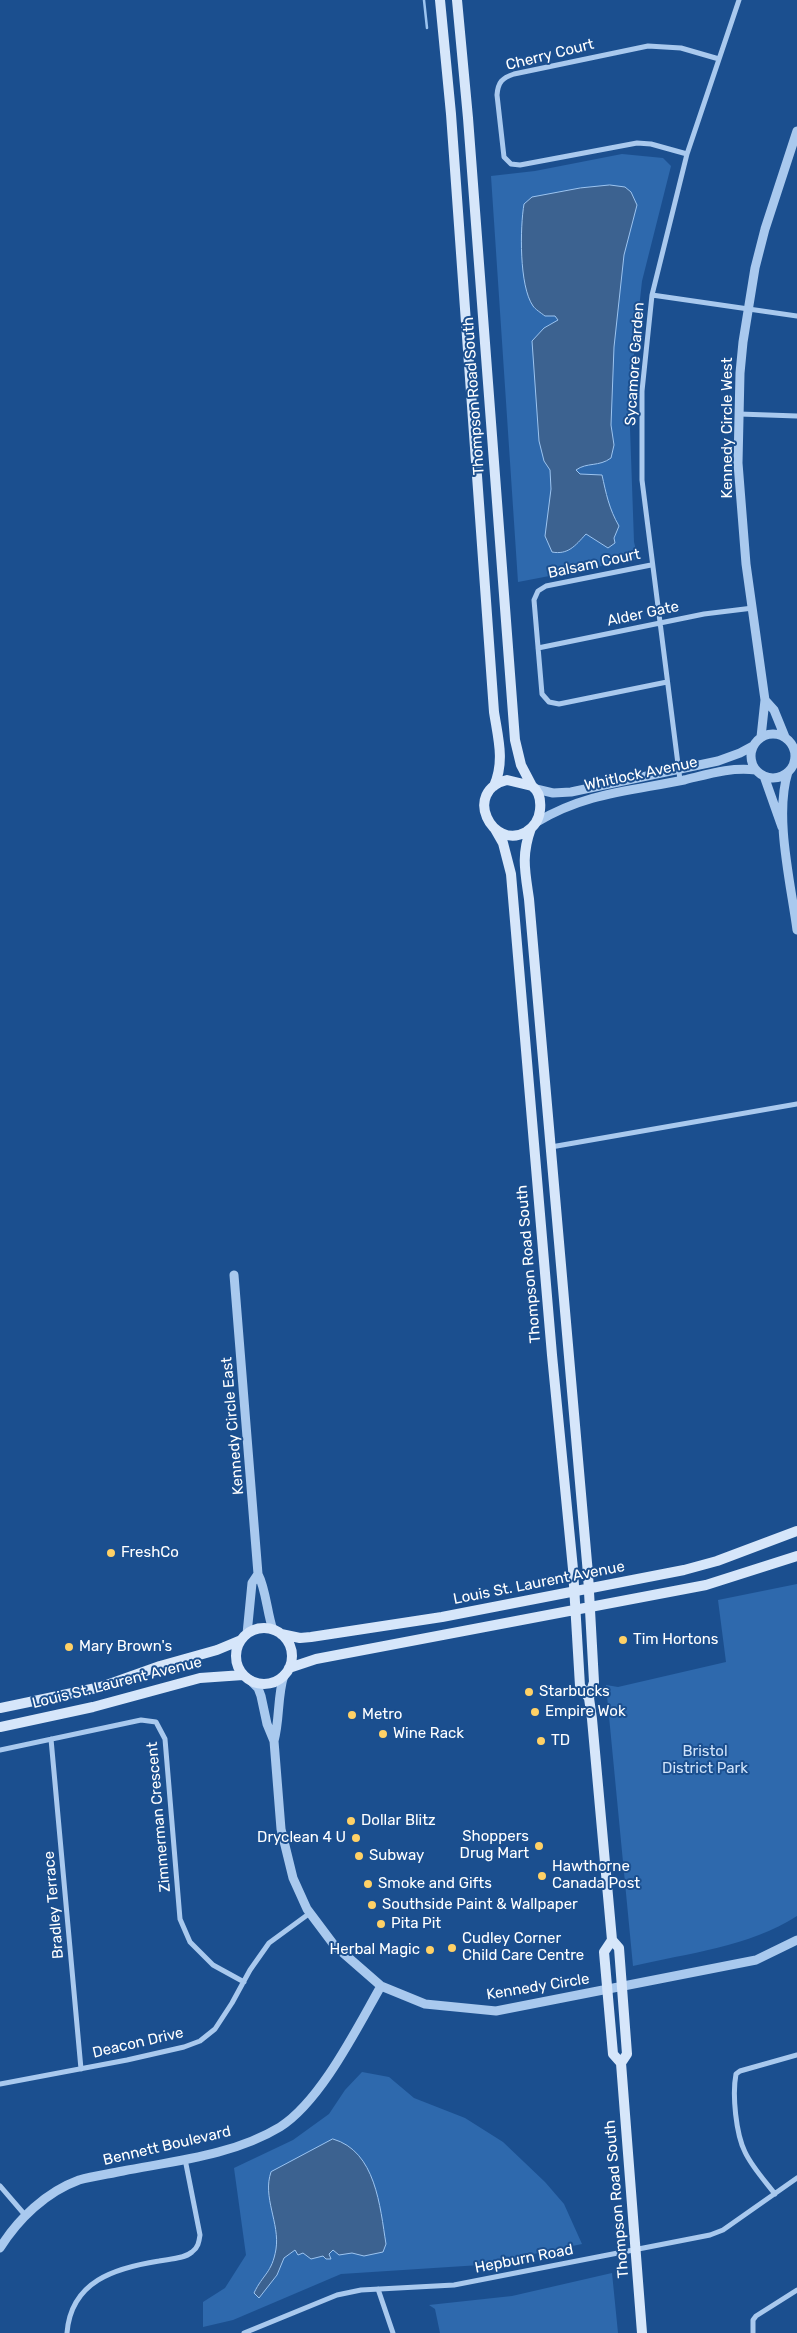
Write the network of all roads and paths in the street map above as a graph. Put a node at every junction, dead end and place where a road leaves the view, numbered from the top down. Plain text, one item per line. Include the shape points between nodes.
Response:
1 (440, 0) edge
2 (458, 0) edge
3 (739, 0) edge
4 (719, 59) junction
5 (797, 131) edge
6 (687, 154) junction
7 (652, 295) junction
8 (748, 310) junction
9 (797, 316) edge
10 (738, 414) junction
11 (797, 416) edge
12 (651, 565) junction
13 (752, 608) junction
14 (659, 624) junction
15 (538, 648) junction
16 (667, 682) junction
17 (765, 700) junction
18 (761, 737) junction
19 (790, 740) edge
20 (753, 746) junction
21 (795, 763) edge
22 (679, 770) junction
23 (756, 770) junction
24 (788, 772) junction
25 (764, 776) junction
26 (680, 780) junction
27 (494, 786) junction
28 (534, 788) junction
29 (534, 825) junction
30 (495, 829) junction
31 (783, 832) junction
32 (797, 930) edge
33 (797, 1104) edge
34 (551, 1147) junction
35 (234, 1275) dead end
36 (797, 1531) edge
37 (797, 1556) edge
38 (258, 1574) junction
39 (589, 1588) junction
40 (574, 1591) junction
41 (590, 1608) junction
42 (575, 1611) junction
43 (277, 1632) junction
44 (244, 1637) junction
45 (286, 1672) junction
46 (246, 1678) junction
47 (589, 1698) junction
48 (0, 1708) edge
49 (0, 1727) edge
50 (51, 1739) junction
51 (274, 1741) junction
52 (0, 1750) edge
53 (310, 1913) junction
54 (612, 1940) junction
55 (797, 1940) edge
56 (244, 1982) junction
57 (381, 1986) junction
58 (623, 1986) junction
59 (608, 1989) junction
60 (797, 2055) edge
61 (621, 2063) junction
62 (81, 2068) junction
63 (0, 2084) edge
64 (185, 2159) junction
65 (797, 2178) edge
66 (0, 2186) edge
67 (775, 2194) junction
68 (25, 2215) junction
69 (0, 2248) edge
70 (636, 2250) junction
71 (378, 2288) junction
72 (797, 2290) edge
73 (67, 2333) edge
74 (244, 2333) edge
75 (393, 2333) edge
76 (642, 2333) edge
77 (753, 2333) edge

1 - 27 main road, Thompson Road South via 494,712 501,756
2 - 28 main road, Thompson Road South via 515,740 521,765
3 - 4 street, Sycamore Garden
4 - 6 street, Sycamore Garden
4 - 6 street, Cherry Court via 681,48 648,46 514,74 504,77 498,85 504,157 511,164 637,143
5 - 8 street, Kennedy Circle West via 765,229
6 - 7 street, Sycamore Garden
7 - 8 street
7 - 12 street, Sycamore Garden via 642,391 642,480
8 - 9 street
8 - 10 street, Kennedy Circle West
10 - 11 street
10 - 13 street, Kennedy Circle West via 740,496
12 - 14 street, Sycamore Garden
12 - 15 street, Balsam Court via 546,586 538,591 534,600
13 - 14 street, Alder Gate
13 - 17 street, Kennedy Circle West
14 - 15 street, Alder Gate
14 - 16 street, Sycamore Garden
15 - 16 street, Balsam Court via 542,694 549,702 559,704
16 - 22 street, Sycamore Garden
17 - 18 street, Kennedy Circle West
17 - 19 street, Kennedy Circle West
18 - 19 street via 772,734
18 - 20 street
19 - 21 street
20 - 22 street, Whitlock Avenue via 718,761
20 - 23 street via 751,758
21 - 24 street
22 - 26 street, Sycamore Garden
22 - 28 street, Whitlock Avenue via 564,793
23 - 25 street
23 - 26 street, Whitlock Avenue via 722,770
24 - 25 street via 776,778
24 - 31 street via 784,784
25 - 31 street
26 - 29 street, Whitlock Avenue via 588,798 567,805
27 - 28 main road via 507,780
27 - 30 main road via 487,794 484,813
28 - 29 main road via 541,806
29 - 30 main road via 513,835
29 - 34 main road, Thompson Road South via 523,856
30 - 40 main road, Thompson Road South via 503,843 511,874
31 - 32 street
33 - 34 street
34 - 39 main road, Thompson Road South
35 - 38 street, Kennedy Circle East
36 - 39 main road, Louis St. Laurent Avenue via 717,1561
37 - 41 main road via 706,1585
38 - 43 street, Kennedy Circle East via 267,1611
38 - 44 street, Kennedy Circle East via 252,1583
39 - 40 main road, Louis St. Laurent Avenue
39 - 41 main road, Thompson Road South
40 - 42 main road, Thompson Road South
40 - 43 main road, Louis St. Laurent Avenue via 442,1617 311,1637
41 - 42 main road
41 - 47 main road, Thompson Road South via 594,1682
42 - 45 main road via 316,1659
42 - 47 main road, Thompson Road South via 580,1686
43 - 44 main road via 264,1628
43 - 45 main road via 291,1650
44 - 46 main road via 236,1658
44 - 48 main road, Louis St. Laurent Avenue via 217,1650 101,1687
45 - 46 main road via 268,1684
45 - 51 street, Kennedy Circle via 281,1686 279,1724
46 - 49 main road, Louis St. Laurent Avenue via 210,1676 93,1707
46 - 51 street, Kennedy Circle via 258,1688
47 - 54 main road, Thompson Road South
50 - 52 street, Zimmerman Crescent
50 - 56 street, Zimmerman Crescent via 141,1720 156,1722 160,1726 165,1739 180,1919 190,1942 213,1965
50 - 62 street, Bradley Terrace
51 - 53 street, Kennedy Circle via 281,1829 293,1878
53 - 56 street, Deacon Drive via 268,1943
53 - 57 street, Kennedy Circle via 334,1945
54 - 58 main road, Thompson Road South via 619,1948
54 - 59 main road, Thompson Road South via 604,1952
55 - 58 street, Kennedy Circle via 756,1960
56 - 62 street, Deacon Drive via 215,2029 200,2041
57 - 59 street, Kennedy Circle via 425,2004 496,2012
57 - 64 street, Bennett Boulevard via 322,2083 296,2114 279,2127 239,2144
58 - 59 street, Kennedy Circle
58 - 61 main road, Thompson Road South via 627,2054
59 - 61 main road, Thompson Road South via 613,2054
60 - 67 street via 745,2069 736,2074 735,2080 743,2150
61 - 70 main road, Thompson Road South
62 - 63 street, Deacon Drive
64 - 68 street, Bennett Boulevard via 79,2180
64 - 73 street via 200,2235 197,2247 186,2256 105,2274 86,2290 70,2314
65 - 67 street, Hepburn Road
66 - 68 street
67 - 70 street, Hepburn Road via 723,2230
68 - 69 street, Bennett Boulevard
70 - 71 street, Hepburn Road via 454,2285
70 - 76 main road, Thompson Road South
71 - 74 street, Hepburn Road via 337,2296
71 - 75 street
72 - 77 street via 756,2316

